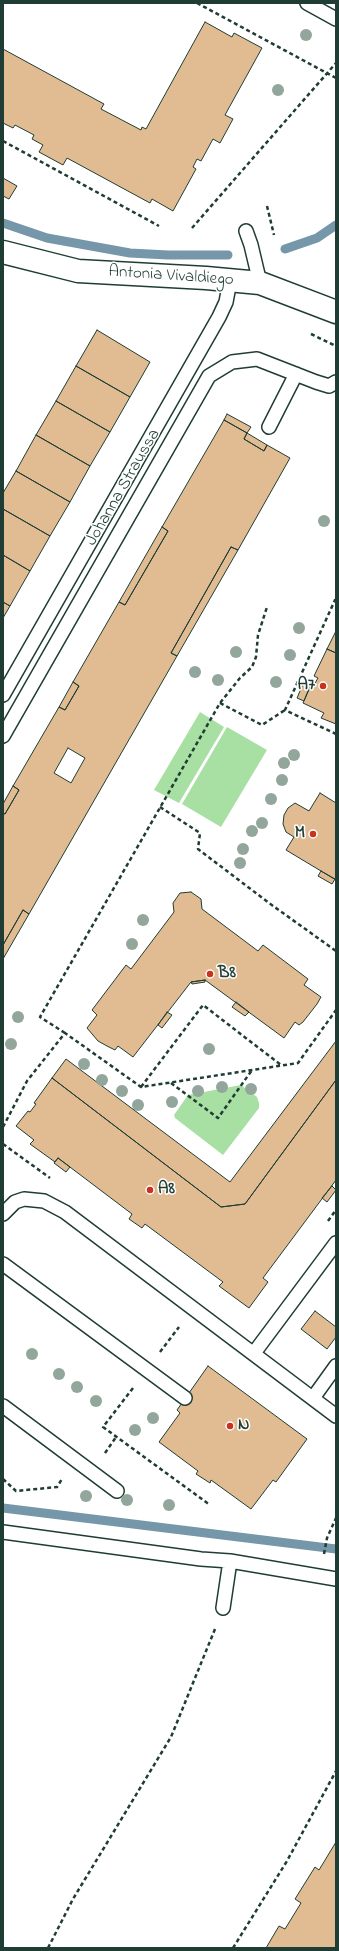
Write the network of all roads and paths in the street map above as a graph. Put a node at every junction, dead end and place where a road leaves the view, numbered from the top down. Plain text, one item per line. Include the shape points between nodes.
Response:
1 (197, 3) edge
2 (307, 3) edge
3 (336, 19) edge
4 (336, 63) edge
5 (327, 74) junction
6 (336, 78) edge
7 (3, 141) edge
8 (267, 206) dead end
9 (159, 226) dead end
10 (192, 228) dead end
11 (246, 231) dead end
12 (274, 238) dead end
13 (3, 252) edge
14 (230, 281) junction
15 (260, 284) junction
16 (336, 312) edge
17 (296, 374) junction
18 (336, 382) edge
19 (269, 427) dead end
20 (336, 601) edge
21 (267, 607) dead end
22 (3, 695) edge
23 (220, 704) junction
24 (285, 710) junction
25 (336, 734) edge
26 (3, 736) edge
27 (160, 808) junction
28 (336, 951) edge
29 (336, 1010) edge
30 (65, 1033) junction
31 (282, 1065) junction
32 (253, 1070) junction
33 (171, 1082) junction
34 (142, 1087) junction
35 (3, 1127) edge
36 (3, 1144) edge
37 (53, 1180) dead end
38 (336, 1210) edge
39 (3, 1214) edge
40 (327, 1223) dead end
41 (336, 1243) edge
42 (3, 1264) edge
43 (193, 1308) junction
44 (254, 1353) junction
45 (336, 1366) edge
46 (147, 1370) junction
47 (185, 1398) dead end
48 (312, 1398) junction
49 (3, 1406) edge
50 (336, 1416) edge
51 (76, 1461) junction
52 (3, 1479) edge
53 (117, 1490) dead end
54 (210, 1505) dead end
55 (336, 1518) edge
56 (3, 1532) edge
57 (324, 1555) dead end
58 (230, 1561) junction
59 (336, 1579) edge
60 (223, 1608) joint
61 (336, 1771) edge
62 (48, 1948) edge
63 (233, 1948) edge

1 - 5 path
2 - 3 lane
4 - 5 path
5 - 6 path
5 - 10 path
7 - 9 path
8 - 12 path
11 - 15 lane
13 - 14 street, Antonia Vivaldiego via 78,271
14 - 15 street, Antonia Vivaldiego
14 - 22 lane, Johanna Straussa via 226,302 219,317
15 - 16 street, Antonia Vivaldiego
17 - 18 lane, Johanna Straussa via 329,386
17 - 19 lane
17 - 26 lane, Johanna Straussa via 256,358 232,362 209,376
20 - 24 path
21 - 23 path via 252,667
23 - 24 path via 262,725
23 - 27 path
24 - 25 path
27 - 28 path via 200,833 198,849
27 - 30 path via 40,1017
29 - 31 path via 298,1063
30 - 34 path
30 - 35 path via 27,1081
31 - 32 path
31 - 34 path via 203,1006
32 - 33 path
32 - 33 path via 218,1118
33 - 34 path
36 - 37 path
38 - 40 path
39 - 43 lane via 15,1202 24,1199 44,1201 66,1212
41 - 44 lane
42 - 46 lane
43 - 44 lane
43 - 46 path
44 - 48 lane
45 - 48 lane
46 - 47 lane
46 - 54 path via 103,1427
48 - 50 lane
49 - 51 lane
51 - 52 path via 57,1487 16,1491
51 - 53 lane
55 - 57 path via 327,1538
56 - 58 lane
58 - 59 lane
58 - 60 lane
60 - 62 path via 171,1737 73,1899
61 - 63 path via 287,1860

